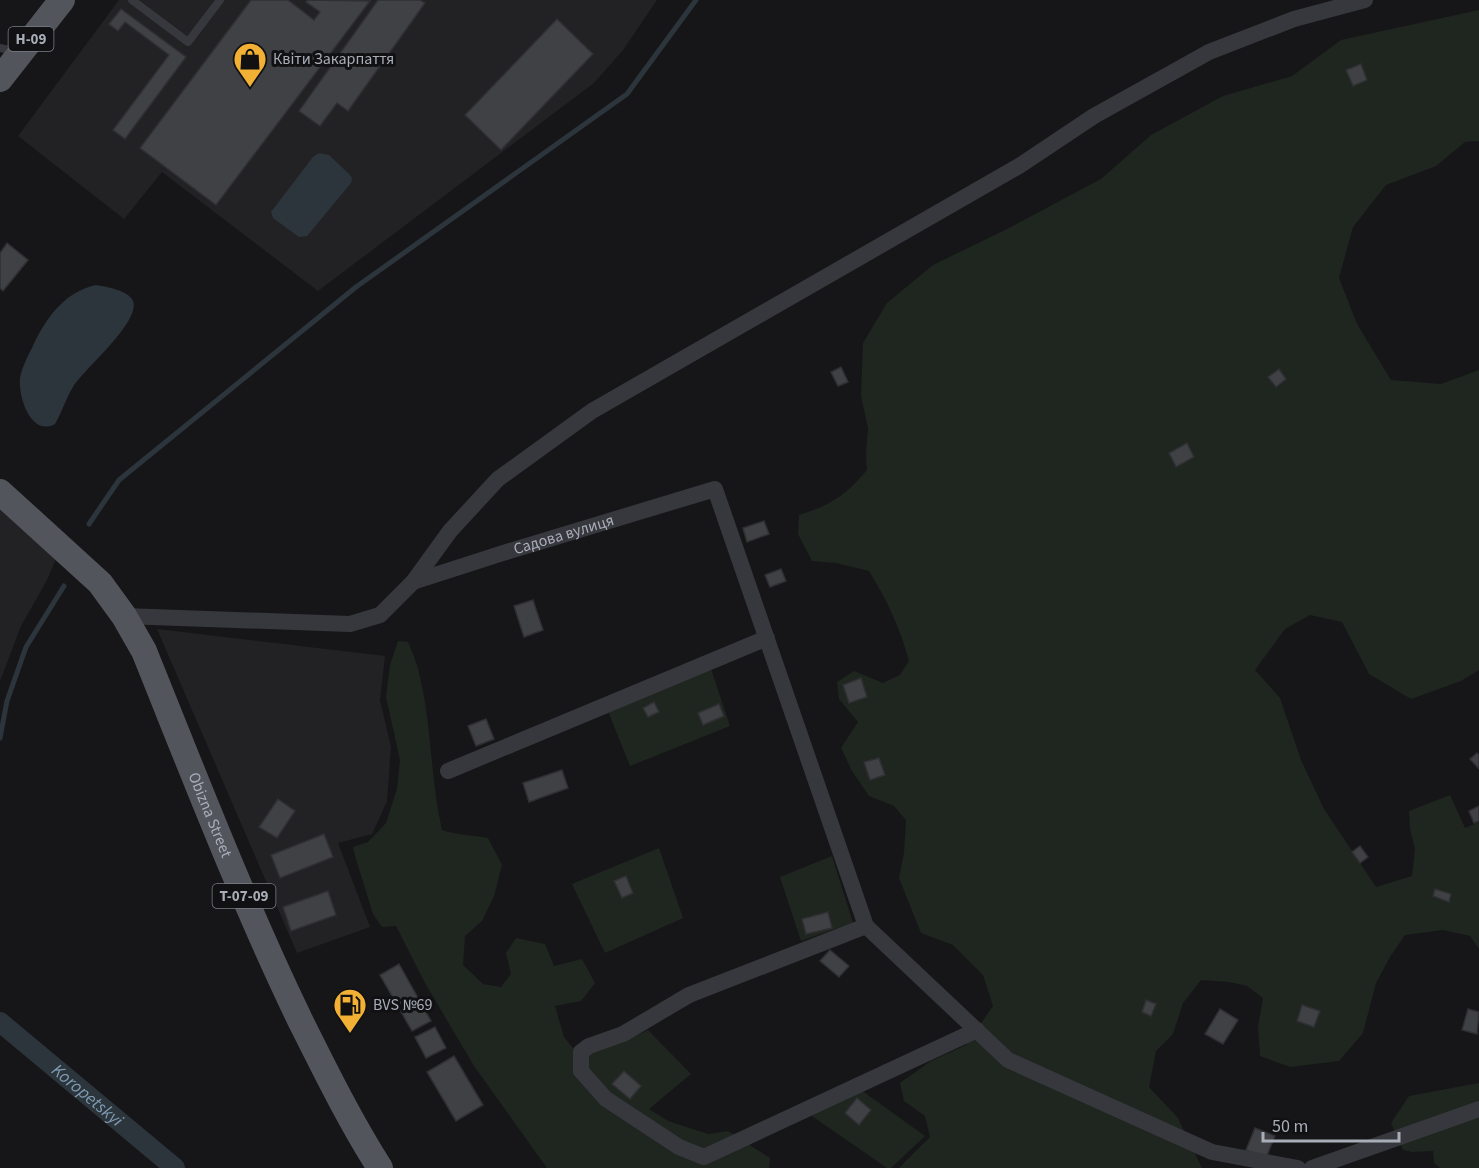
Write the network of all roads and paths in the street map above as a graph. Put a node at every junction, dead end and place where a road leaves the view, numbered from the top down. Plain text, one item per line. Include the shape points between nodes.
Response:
1 (62, 0) edge
2 (132, 0) edge
3 (220, 0) edge
4 (1365, 0) edge
5 (10, 50) edge
6 (0, 79) edge
7 (0, 492) edge
8 (413, 582) junction
9 (124, 616) junction
10 (766, 638) junction
11 (448, 771) dead end
12 (866, 926) junction
13 (976, 1030) junction
14 (1479, 1108) edge
15 (380, 1168) edge
16 (1298, 1168) edge
17 (1312, 1168) edge

1 - 5 main road, Н-09
2 - 3 lane via 188,42
4 - 8 street via 1294,19 1209,52 592,411 498,479 450,531
5 - 6 main road, Н-09
7 - 9 main road, Obizna Street / Т-07-09 via 100,583
8 - 9 street via 380,615 350,624
8 - 10 street, Садова вулиця via 715,489
9 - 15 main road, Obizna Street / Т-07-09 via 144,651 286,991 332,1085
10 - 11 street
10 - 12 street
12 - 13 street
12 - 13 street via 690,995 623,1034 589,1046 581,1052 581,1071 606,1099 679,1147 704,1157
13 - 16 street via 1008,1060 1212,1152
14 - 17 street

